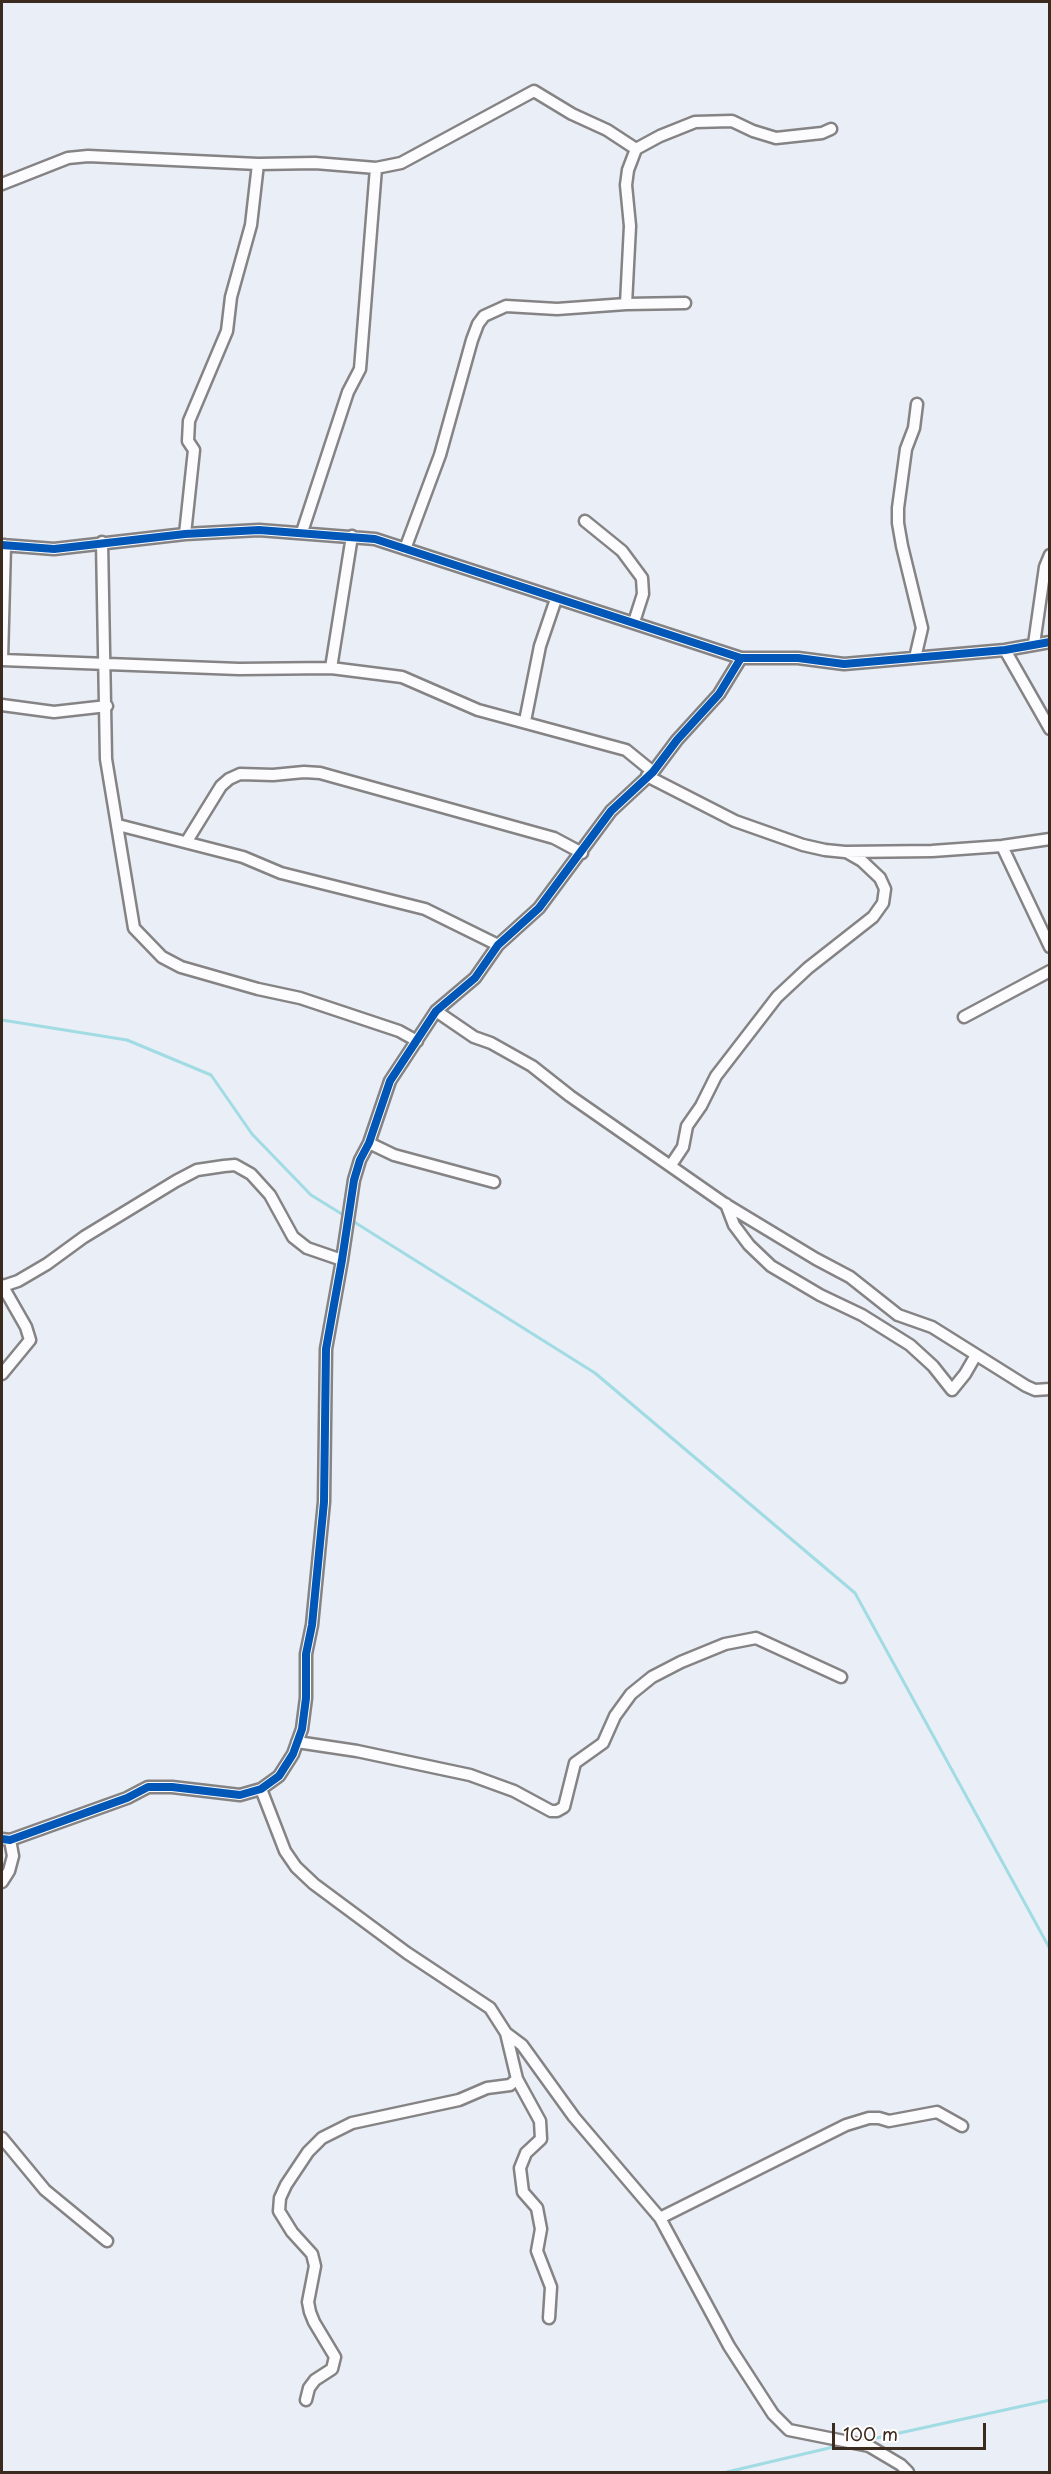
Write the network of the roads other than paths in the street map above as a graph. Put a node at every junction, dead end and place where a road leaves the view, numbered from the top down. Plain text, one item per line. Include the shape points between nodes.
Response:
1 (831, 129) dead end
2 (636, 149) junction
3 (258, 164) junction
4 (376, 168) junction
5 (2, 184) edge
6 (685, 303) dead end
7 (626, 304) junction
8 (917, 404) dead end
9 (585, 521) dead end
10 (302, 532) junction
11 (185, 534) junction
12 (352, 536) junction
13 (102, 542) junction
14 (3, 545) edge
15 (405, 549) junction
16 (1050, 555) edge
17 (556, 599) junction
18 (634, 622) junction
19 (1050, 642) edge
20 (1034, 644) junction
21 (1005, 650) junction
22 (741, 658) junction
23 (915, 658) junction
24 (2, 660) edge
25 (104, 662) junction
26 (331, 668) junction
27 (2, 705) edge
28 (107, 706) junction
29 (525, 721) junction
30 (1050, 729) edge
31 (650, 774) junction
32 (118, 825) junction
33 (1050, 839) edge
34 (187, 841) junction
35 (1002, 846) junction
36 (845, 852) junction
37 (582, 853) junction
38 (498, 945) junction
39 (1050, 947) edge
40 (1050, 971) edge
41 (436, 1011) junction
42 (964, 1017) dead end
43 (417, 1041) junction
44 (369, 1143) junction
45 (671, 1165) junction
46 (494, 1182) dead end
47 (725, 1204) junction
48 (342, 1260) junction
49 (2, 1285) edge
50 (976, 1355) junction
51 (2, 1374) edge
52 (1050, 1389) edge
53 (841, 1677) dead end
54 (297, 1742) junction
55 (261, 1789) junction
56 (6, 1840) edge
57 (2, 1882) edge
58 (506, 2033) junction
59 (517, 2079) junction
60 (962, 2126) dead end
61 (2, 2138) edge
62 (660, 2218) junction
63 (107, 2241) dead end
64 (549, 2318) dead end
65 (306, 2400) dead end
66 (908, 2472) edge

1 - 2 street via 777,138 732,121 695,122
2 - 4 street via 534,91 410,158
2 - 7 street via 626,185 630,226
3 - 4 street via 305,162
3 - 5 street via 88,156 68,158
3 - 11 street via 251,225 231,297 227,331 189,421 188,441 194,450
4 - 10 street via 360,369 348,392
6 - 7 street
7 - 15 street via 557,309 506,306 484,316 472,340 440,455
8 - 23 street via 897,516 922,628
9 - 18 street via 622,551 642,578 644,594
10 - 11 street
10 - 12 street
11 - 13 street
12 - 15 street
12 - 26 street
13 - 14 street via 54,549
13 - 25 street
14 - 24 street
15 - 17 street
16 - 20 street
17 - 18 street
17 - 29 street via 540,646
18 - 22 street
19 - 20 street
20 - 21 street
21 - 23 street
21 - 30 street
22 - 23 street via 798,658 844,664
22 - 31 street via 719,694
24 - 25 street
25 - 26 street via 239,669
25 - 28 street
26 - 29 street via 402,677 478,710
27 - 28 street via 54,712
28 - 32 street via 106,759
29 - 31 street via 626,750
31 - 36 street via 735,821 803,845
31 - 37 street via 611,811
32 - 34 street
32 - 43 street via 134,928 162,957 208,976 310,1001 399,1031
33 - 35 street
34 - 37 street via 214,796 230,779 240,774 304,772 320,773 554,838
34 - 38 street via 281,873 424,909
35 - 36 street
35 - 39 street
36 - 45 street via 862,861 879,878 885,889 883,903 873,917 777,997 716,1076 687,1126 684,1147
37 - 38 street via 539,908
38 - 41 street via 475,978
40 - 42 street
41 - 43 street
41 - 45 street via 474,1037 532,1066
43 - 44 street via 390,1081
44 - 46 street via 394,1155
44 - 48 street via 354,1180
45 - 47 street
47 - 50 street via 850,1277 898,1315 932,1327
47 - 50 street via 734,1225 771,1266 910,1345 952,1390
48 - 49 street via 307,1248 293,1237 270,1195 251,1174 236,1165 197,1170 176,1180 47,1264 18,1281
48 - 54 street via 326,1349 324,1502 306,1654 306,1698
49 - 51 street via 30,1340
50 - 52 street via 1035,1390
53 - 54 street via 756,1638 725,1644 681,1662 631,1694 603,1743 575,1763 564,1807 557,1811 470,1775
54 - 55 street via 279,1776
55 - 56 street via 240,1795 148,1787
55 - 58 street via 280,1840 296,1867 407,1953 490,2008
56 - 57 street via 13,1856
58 - 59 street
58 - 62 street via 522,2045 574,2118
59 - 64 street via 540,2121 541,2139 526,2153 520,2168 524,2192 537,2208 541,2229 537,2251 551,2287
59 - 65 street via 510,2085 487,2088 459,2100 352,2123 322,2138 294,2171 280,2198 279,2211 312,2254 315,2266 308,2302 310,2312 336,2357 332,2369 309,2388
60 - 62 street via 937,2112 889,2121 869,2118 846,2125
61 - 63 street via 45,2190
62 - 66 street via 729,2346 773,2414 789,2430 869,2446

